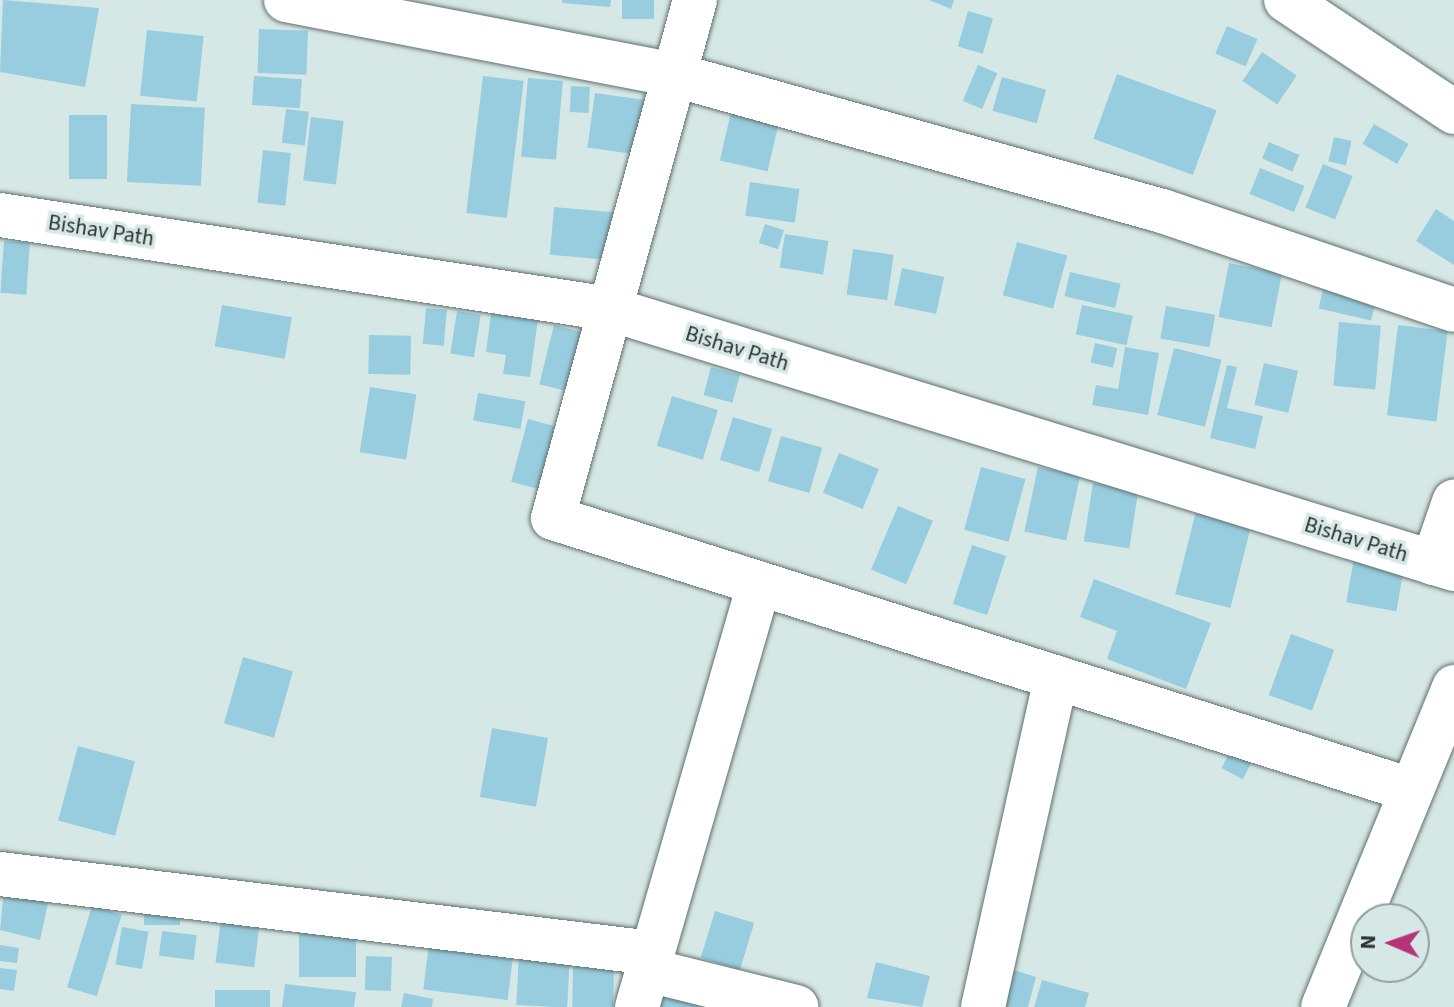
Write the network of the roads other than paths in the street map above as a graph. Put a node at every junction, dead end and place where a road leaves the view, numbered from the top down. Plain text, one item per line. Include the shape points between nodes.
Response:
1 (286, 0) edge
2 (695, 0) edge
3 (1286, 0) edge
4 (675, 75) junction
5 (1454, 112) edge
6 (0, 215) edge
7 (610, 309) junction
8 (1454, 310) edge
9 (1454, 502) edge
10 (1444, 566) edge
11 (759, 583) junction
12 (1056, 678) junction
13 (1454, 687) edge
14 (1428, 779) edge
15 (0, 874) edge
16 (646, 976) edge
17 (796, 1007) edge
18 (983, 1007) edge
19 (1323, 1007) edge

1 - 4 street
2 - 4 street
3 - 5 street
4 - 7 street
4 - 8 street via 1162,211
6 - 7 street, Bishav Path
7 - 10 street, Bishav Path
7 - 11 street via 553,518
9 - 10 street
11 - 12 street
11 - 16 street
12 - 14 street
12 - 18 street
13 - 14 street
14 - 19 street
15 - 16 street
16 - 17 street

